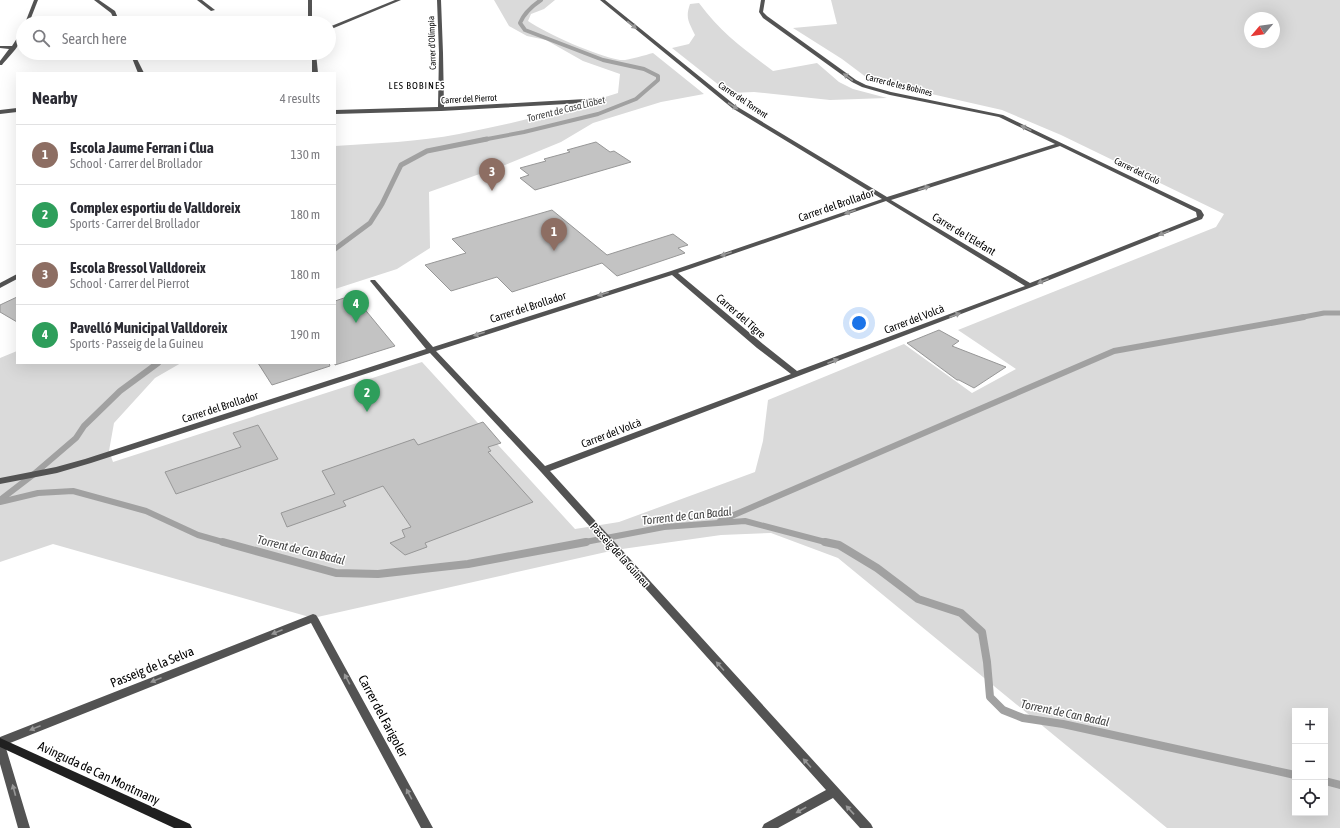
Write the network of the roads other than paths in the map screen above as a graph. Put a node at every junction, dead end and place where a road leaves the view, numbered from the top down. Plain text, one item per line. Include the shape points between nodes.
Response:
1 (36, 0) edge
2 (96, 0) edge
3 (199, 0) edge
4 (310, 0) edge
5 (399, 0) edge
6 (439, 0) edge
7 (602, 0) edge
8 (763, 0) edge
9 (212, 10) dead end
10 (30, 16) edge
11 (115, 16) edge
12 (310, 16) edge
13 (336, 26) edge
14 (16, 44) edge
15 (0, 47) edge
16 (13, 48) junction
17 (135, 60) edge
18 (314, 60) edge
19 (0, 64) edge
20 (141, 72) edge
21 (315, 72) edge
22 (603, 100) dead end
23 (441, 109) junction
24 (16, 110) edge
25 (0, 112) edge
26 (336, 112) edge
27 (1061, 144) junction
28 (887, 199) junction
29 (1200, 218) joint
30 (673, 272) junction
31 (16, 277) edge
32 (373, 281) dead end
33 (0, 286) edge
34 (1030, 286) junction
35 (431, 350) junction
36 (797, 375) junction
37 (544, 470) junction
38 (0, 481) edge
39 (313, 618) joint
40 (0, 743) edge
41 (833, 792) junction
42 (24, 828) edge
43 (186, 828) edge
44 (428, 828) edge
45 (768, 828) edge
46 (867, 828) edge

1 - 10 street
2 - 11 street
3 - 9 street
4 - 12 street
5 - 13 street
6 - 23 street, Carrer d'Olímpia
7 -> 28 street, Carrer del Torrent via 723,100
27 -> 8 street, Carrer de les Bobines via 1001,116 877,90 854,81 765,17 761,12
14 - 16 street
15 - 16 street
16 - 19 street
17 - 20 street
18 - 21 street
22 - 23 street, Carrer del Pierrot
23 - 26 street, Carrer del Pierrot
24 - 25 street
28 -> 27 street, Carrer del Brollador
27 - 29 street, Carrer del Cicló via 1199,211
28 -> 30 street, Carrer del Brollador
28 - 34 street, Carrer de l'Elefant
29 -> 34 street, Carrer del Volcà
30 -> 35 street, Carrer del Brollador
30 - 36 street, Carrer del Tigre
31 - 33 street
32 - 35 street, Passeig de la Guineu
36 -> 34 street, Carrer del Volcà
35 - 37 street, Passeig de la Guineu
35 - 38 street, Carrer del Brollador via 88,461
36 - 37 street, Carrer del Volcà
41 -> 37 street, Passeig de la Guineu
39 -> 40 street, Passeig de la Selva
44 -> 39 street, Carrer del Farigoler
42 -> 40 street
40 - 43 street, Avinguda de Can Montmany
41 -> 45 street
46 -> 41 street, Passeig de la Guineu

